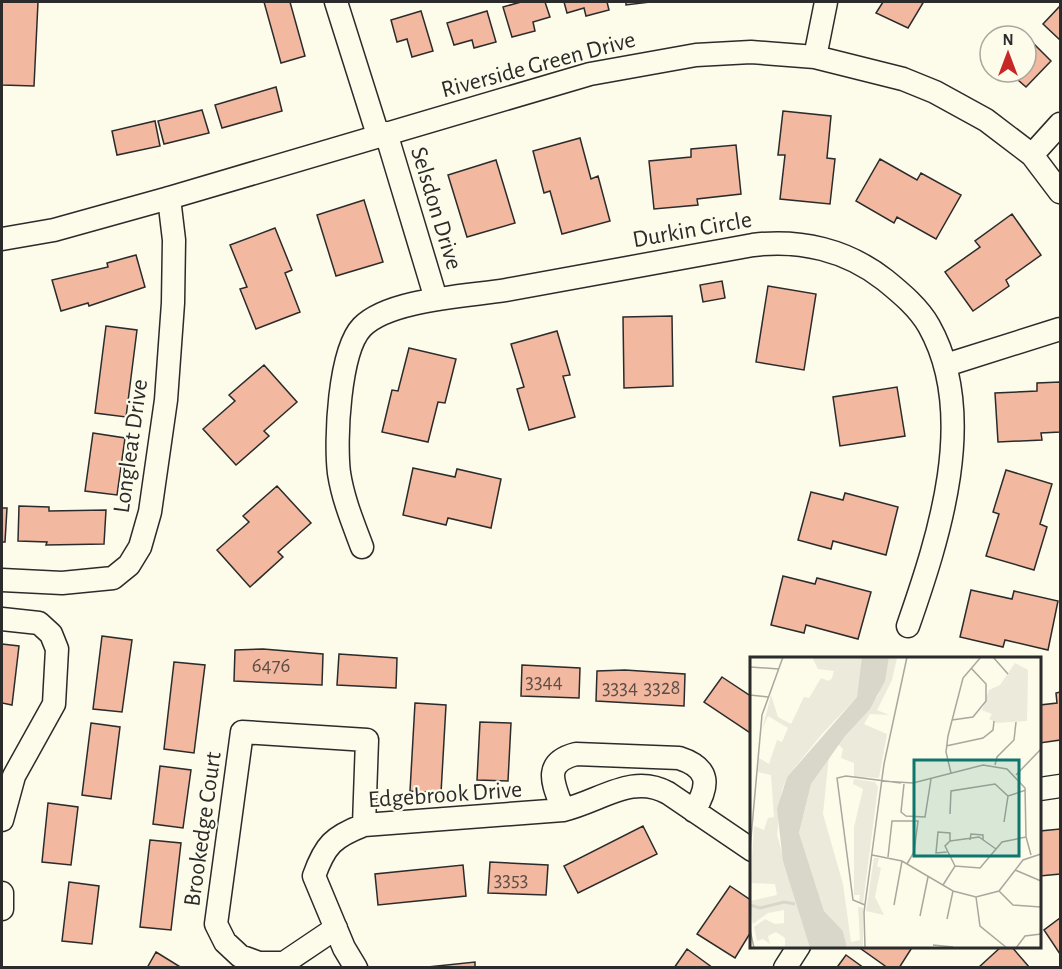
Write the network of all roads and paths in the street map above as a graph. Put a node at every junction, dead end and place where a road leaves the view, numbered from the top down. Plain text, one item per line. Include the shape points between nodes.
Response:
1 (336, 2) edge
2 (826, 2) edge
3 (815, 57) junction
4 (1060, 124) edge
5 (382, 134) junction
6 (1032, 155) junction
7 (1060, 192) edge
8 (169, 198) junction
9 (2, 239) edge
10 (436, 299) junction
11 (1060, 329) edge
12 (946, 365) junction
13 (362, 547) dead end
14 (2, 580) edge
15 (2, 619) edge
16 (908, 626) dead end
17 (1060, 786) edge
18 (1041, 789) edge
19 (563, 810) junction
20 (694, 811) junction
21 (2, 820) edge
22 (364, 825) junction
23 (750, 849) edge
24 (2, 893) edge
25 (2, 909) edge
26 (336, 928) junction
27 (798, 948) edge
28 (356, 968) edge
29 (785, 968) edge

1 - 5 street, Selsdon Drive
2 - 3 street
3 - 5 street, Riverside Green Drive via 751,52 644,63 590,74
3 - 6 street, Riverside Green Drive via 903,79 935,92 986,120
4 - 6 street
5 - 8 street, Riverside Green Drive
5 - 10 street, Selsdon Drive
6 - 7 street, Riverside Green Drive
8 - 9 street, Riverside Green Drive via 54,230
8 - 14 street, Longleat Drive via 174,240 166,400 150,512 140,547 129,565 113,579 62,583
10 - 12 street, Durkin Circle via 753,245 780,242 811,246 872,270 902,293 928,325
10 - 13 street, Durkin Circle via 373,318 354,338 346,363 338,438 339,473
11 - 12 street
12 - 16 street, Durkin Circle via 951,440 948,492
15 - 21 street via 39,623 51,634 57,649 54,704 14,776
17 - 18 street
19 - 20 street, Edgebrook Drive via 638,783 654,785
19 - 20 street, Edgebrook Drive via 552,778 563,757 576,754 678,758 694,763 704,776 706,792
19 - 22 street, Edgebrook Drive
20 - 23 street, Edgebrook Drive
22 - 26 street, Edgebrook Drive via 340,834 322,852 314,876
22 - 26 street, Brookedge Court via 367,740 242,732 216,924 232,949 259,963 284,963
24 - 25 street
26 - 28 street, Edgebrook Drive
27 - 29 street

